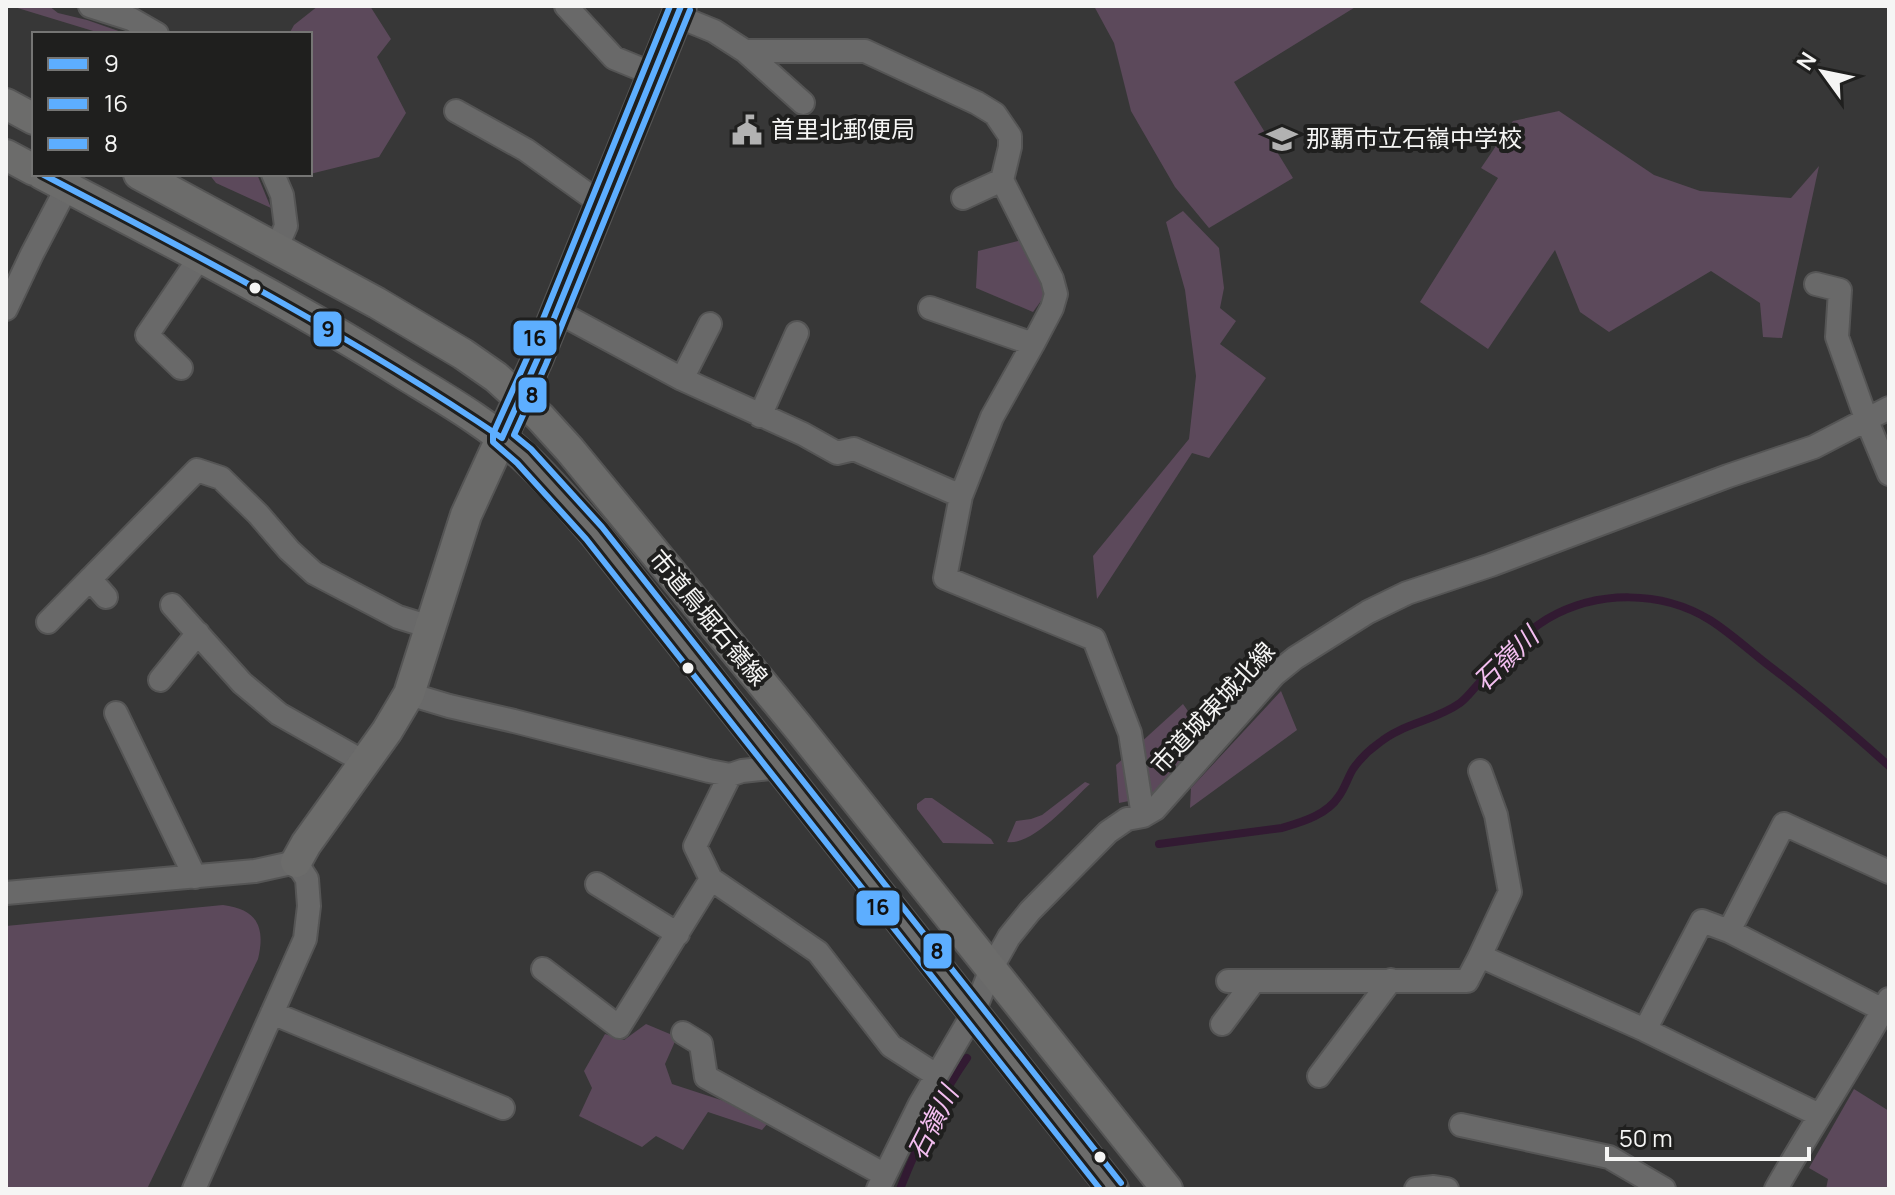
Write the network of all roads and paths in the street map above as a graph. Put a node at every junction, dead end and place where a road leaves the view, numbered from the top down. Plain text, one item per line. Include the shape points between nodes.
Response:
1 (90, 6) edge
2 (566, 6) edge
3 (679, 11) edge
4 (154, 32) edge
5 (745, 51) junction
6 (653, 74) junction
7 (803, 103) dead end
8 (6, 104) edge
9 (456, 111) dead end
10 (32, 118) edge
11 (6, 155) edge
12 (32, 169) edge
13 (143, 176) edge
14 (274, 176) edge
15 (1002, 180) junction
16 (55, 181) edge
17 (963, 198) dead end
18 (600, 203) junction
19 (277, 247) junction
20 (200, 257) junction
21 (1816, 284) dead end
22 (930, 308) dead end
23 (6, 309) edge
24 (556, 311) junction
25 (710, 324) dead end
26 (797, 333) dead end
27 (1033, 344) junction
28 (181, 368) dead end
29 (682, 379) junction
30 (520, 399) junction
31 (1889, 408) edge
32 (760, 416) junction
33 (1867, 421) junction
34 (502, 438) junction
35 (1889, 474) edge
36 (961, 496) junction
37 (90, 579) junction
38 (106, 597) dead end
39 (172, 605) dead end
40 (48, 622) dead end
41 (430, 627) junction
42 (198, 633) junction
43 (160, 680) dead end
44 (409, 694) junction
45 (116, 713) dead end
46 (364, 762) junction
47 (780, 767) junction
48 (1480, 771) dead end
49 (730, 775) junction
50 (1143, 816) junction
51 (296, 862) junction
52 (1889, 872) edge
53 (195, 877) junction
54 (711, 879) junction
55 (597, 884) dead end
56 (6, 893) edge
57 (1729, 931) junction
58 (678, 934) junction
59 (1480, 956) junction
60 (543, 969) dead end
61 (991, 969) junction
62 (1391, 980) junction
63 (1228, 981) dead end
64 (1254, 981) junction
65 (1886, 1005) edge
66 (974, 1012) junction
67 (272, 1013) junction
68 (1222, 1024) dead end
69 (1645, 1030) junction
70 (683, 1033) dead end
71 (936, 1075) junction
72 (1319, 1076) dead end
73 (503, 1108) dead end
74 (1819, 1115) junction
75 (1461, 1125) dead end
76 (882, 1182) edge
77 (194, 1189) edge
78 (1113, 1189) edge
79 (1167, 1189) edge
80 (1416, 1189) edge
81 (1447, 1189) edge
82 (1664, 1189) edge
83 (1776, 1189) edge

1 - 4 street
2 - 6 street via 614,58
3 - 5 street
3 - 6 street
5 - 7 street
5 - 15 street via 865,51 977,103 995,114 1010,136
6 - 18 street
8 - 10 street
9 - 18 street via 526,150
11 - 12 street
13 - 19 street, 市道鳥堀石嶺線
14 - 19 street via 286,226
15 - 17 street
15 - 27 street via 1056,294
16 - 20 street, 市道鳥堀石嶺線
16 - 23 street via 32,254
18 - 24 street
19 - 30 street, 市道鳥堀石嶺線 via 409,320 496,377
20 - 28 street via 147,335
20 - 34 street, 市道鳥堀石嶺線 via 329,328
21 - 33 street via 1840,290 1837,337
22 - 27 street
24 - 29 street
24 - 30 street
25 - 29 street
26 - 32 street
27 - 36 street via 992,417
29 - 32 street
30 - 34 street
30 - 61 street, 市道鳥堀石嶺線 via 566,445
31 - 33 street, 市道城東城北線
32 - 36 street via 837,453 854,449
33 - 35 street
33 - 50 street, 市道城東城北線 via 1814,447 1407,593 1368,612 1274,675 1155,809
34 - 41 street via 466,515
34 - 47 street, 市道鳥堀石嶺線 via 594,533
36 - 50 street via 945,578 1094,639 1130,733
37 - 38 street
37 - 40 street
37 - 41 street via 197,470 221,478 314,573 398,617
39 - 42 street
41 - 44 street
42 - 43 street
42 - 46 street via 242,683 279,714
44 - 46 street
44 - 49 street
45 - 53 street
46 - 51 street
47 - 49 street
47 - 66 street, 市道鳥堀石嶺線
48 - 59 street via 1496,815 1510,892
49 - 54 street via 695,846
50 - 61 street, 市道城東城北線 via 1108,832 1030,911
51 - 53 street
51 - 67 street via 307,879 305,939
52 - 57 street via 1784,824
53 - 56 street
54 - 58 street
54 - 71 street via 818,952 891,1046
55 - 58 street
57 - 65 street
57 - 69 street via 1702,921
58 - 60 street via 619,1027
59 - 62 street via 1467,981
59 - 69 street
61 - 66 street, 市道城東城北線
61 - 79 street, 市道鳥堀石嶺線
62 - 64 street
62 - 72 street
63 - 64 street
64 - 68 street
65 - 74 street
66 - 71 street, 市道城東城北線
66 - 78 street, 市道鳥堀石嶺線
67 - 73 street
67 - 77 street
69 - 74 street
70 - 76 street via 701,1044 706,1077
71 - 76 street, 市道城東城北線
74 - 83 street
75 - 82 street via 1609,1157
80 - 81 street

